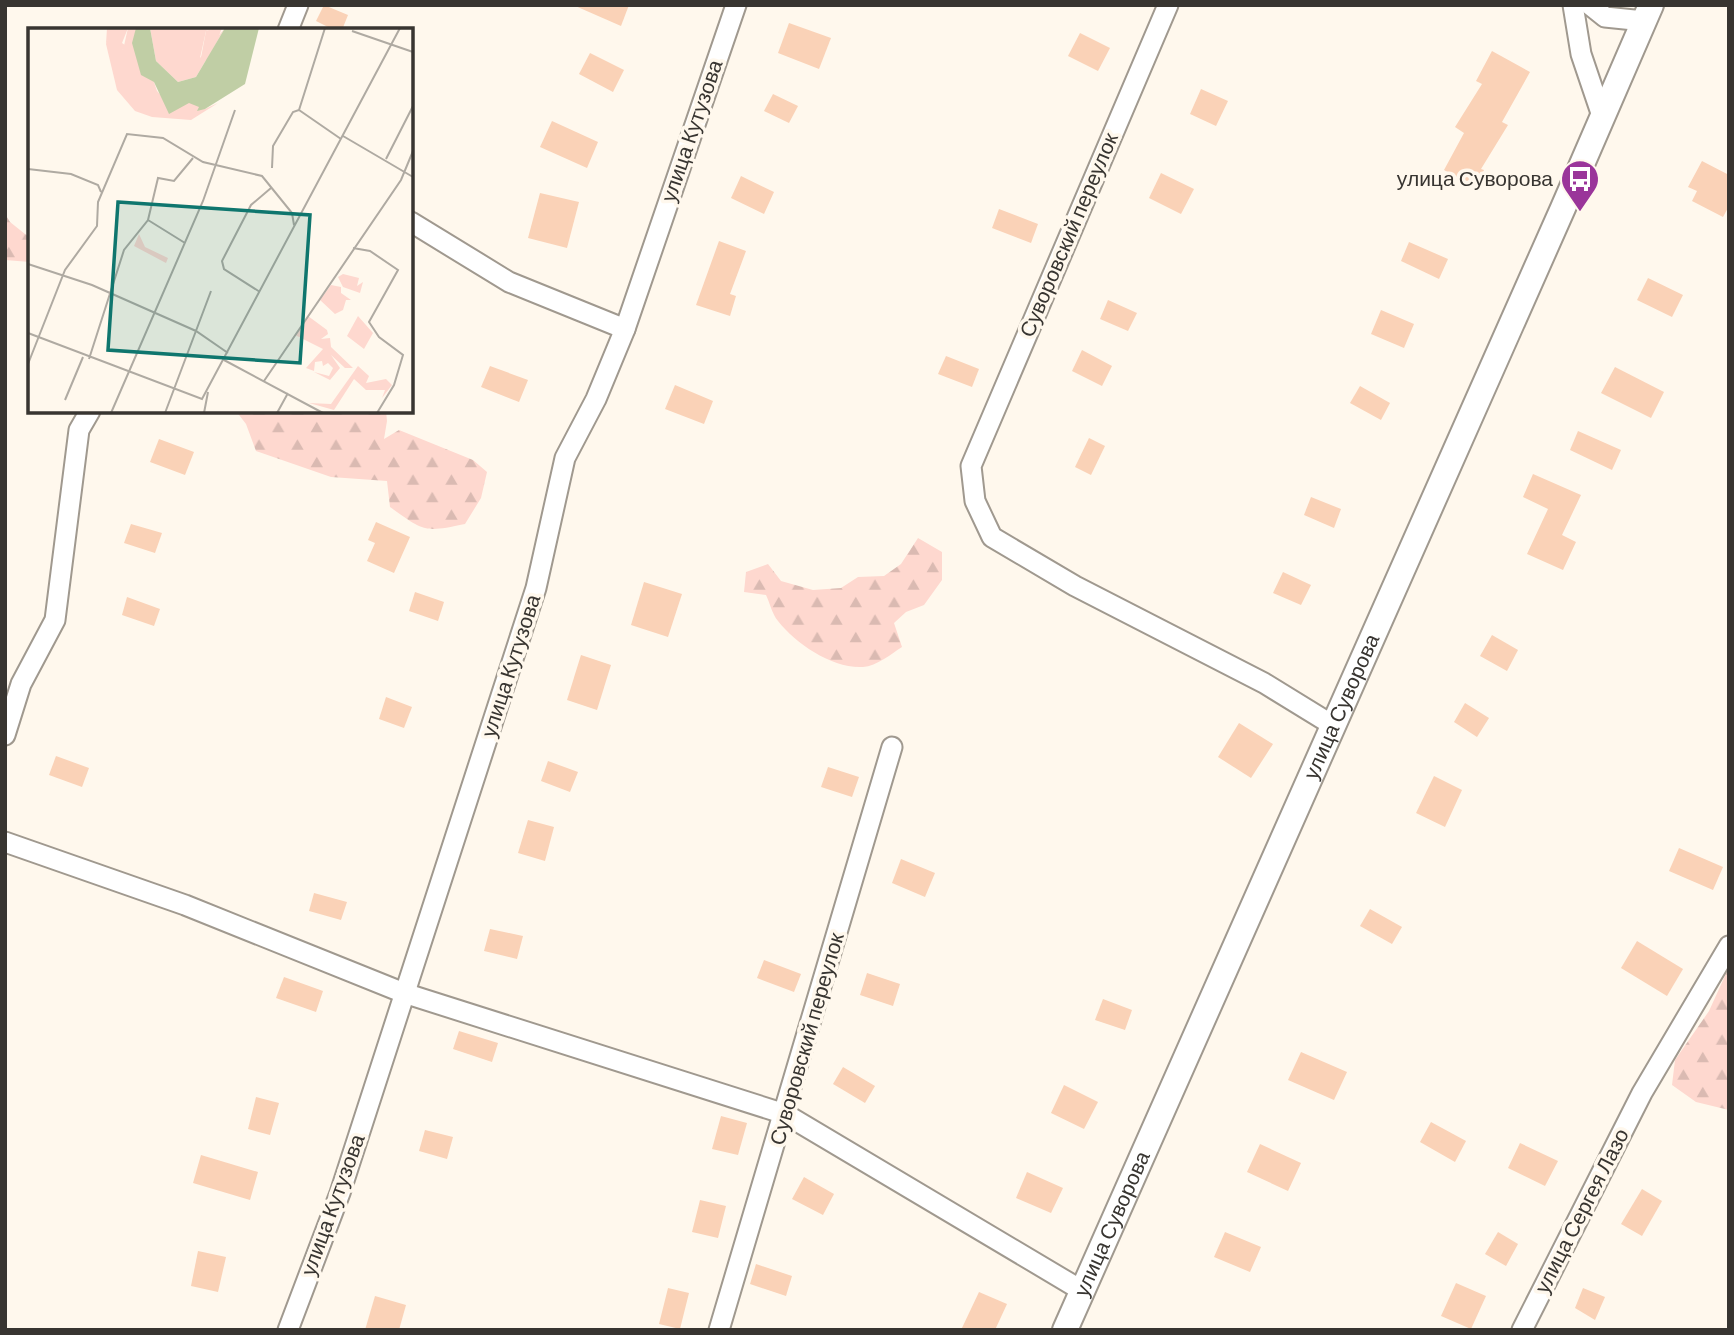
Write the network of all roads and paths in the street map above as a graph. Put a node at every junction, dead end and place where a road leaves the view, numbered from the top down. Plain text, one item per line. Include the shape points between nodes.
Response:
1 (298, 5) edge
2 (736, 5) edge
3 (1168, 5) edge
4 (1573, 5) edge
5 (1590, 5) edge
6 (1647, 13) edge
7 (289, 28) edge
8 (1602, 116) junction
9 (413, 223) edge
10 (625, 329) junction
11 (89, 413) edge
12 (1334, 726) junction
13 (5, 735) edge
14 (892, 747) dead end
15 (5, 842) edge
16 (1729, 946) edge
17 (404, 993) junction
18 (785, 1114) junction
19 (1082, 1290) junction
20 (288, 1330) edge
21 (719, 1330) edge
22 (1065, 1330) edge
23 (1522, 1330) edge

1 - 7 street
2 - 10 street, улица Кутузова
3 - 12 street, Суворовский переулок via 971,466 975,501 992,537 1075,586 1264,683
4 - 8 street via 1581,54
5 - 6 street via 1605,17
6 - 8 street, улица Суворова
8 - 12 street, улица Суворова
9 - 10 street via 509,282
10 - 17 street, улица Кутузова via 565,458 536,588
11 - 13 street via 79,430 55,620 21,684
12 - 19 street, улица Суворова
14 - 18 street, Суворовский переулок
15 - 17 street via 185,905
16 - 23 street, улица Сергея Лазо via 1643,1093
17 - 18 street
17 - 20 street, улица Кутузова via 340,1193
18 - 19 street
18 - 21 street, Суворовский переулок
19 - 22 street, улица Суворова

